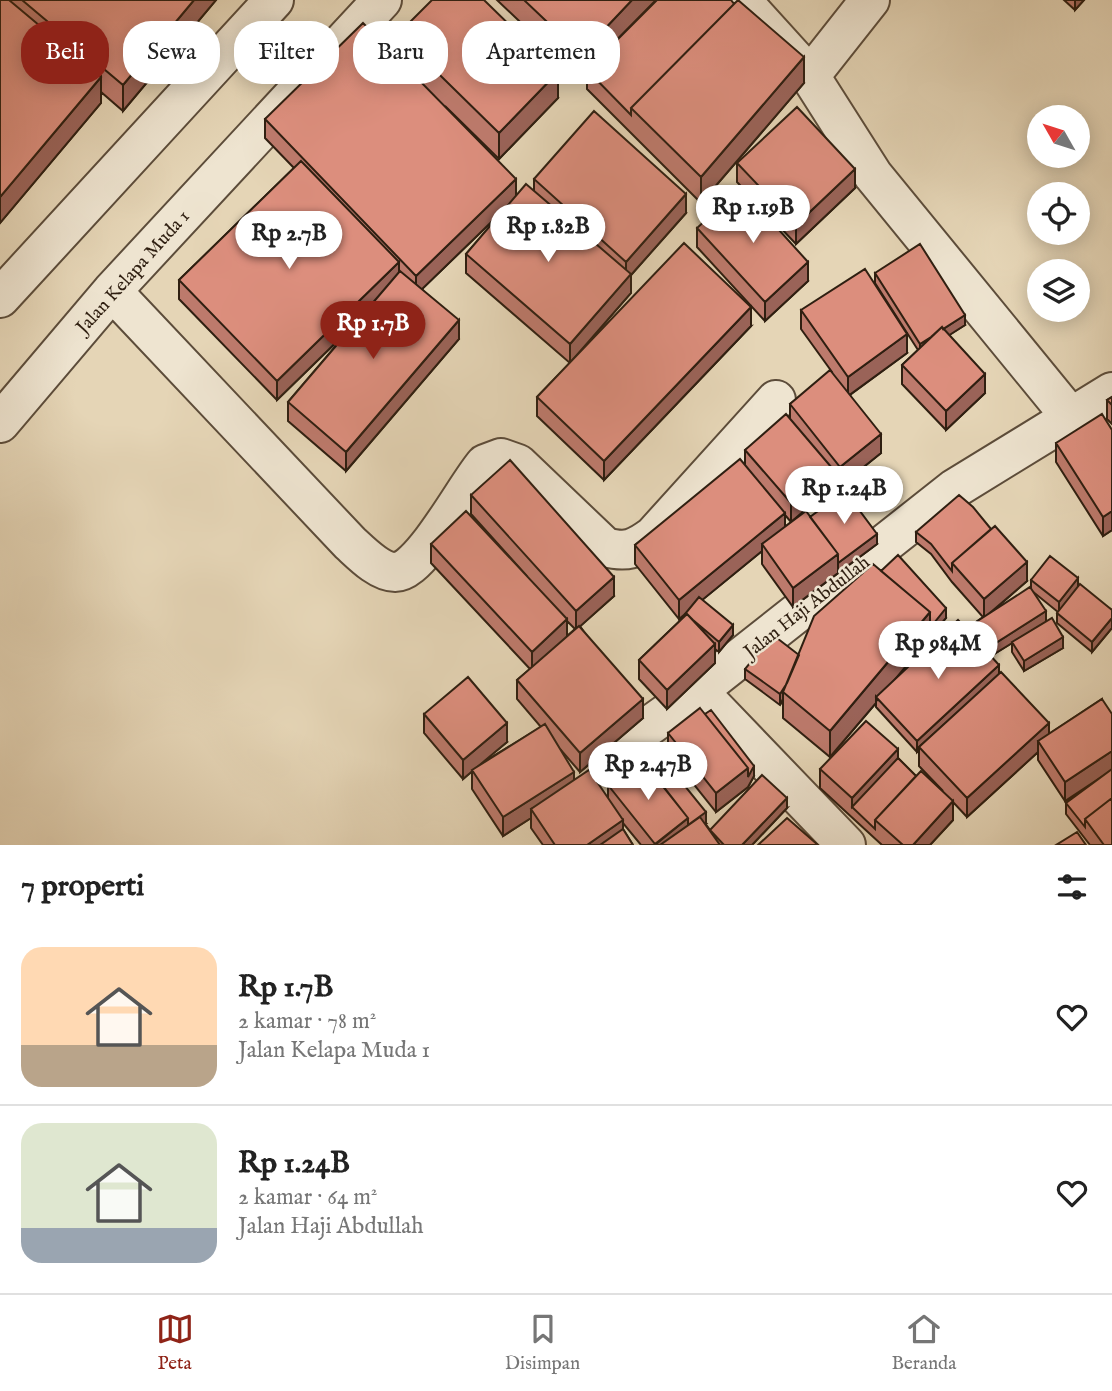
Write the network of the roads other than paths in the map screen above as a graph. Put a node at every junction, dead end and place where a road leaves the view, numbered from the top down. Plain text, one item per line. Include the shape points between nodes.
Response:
1 (274, 0) edge
2 (382, 0) edge
3 (741, 0) edge
4 (870, 0) edge
5 (810, 76) junction
6 (112, 291) junction
7 (0, 298) edge
8 (1112, 392) edge
9 (776, 400) dead end
10 (1070, 416) junction
11 (0, 423) edge
12 (698, 691) junction
13 (607, 757) dead end
14 (846, 845) edge

1 - 7 street
2 - 6 street, Jalan Kelapa Muda 1
3 - 5 street
4 - 5 street
5 - 10 street via 873,175
6 - 9 street via 350,543 396,573 422,555 485,464 501,458 518,464 605,547 634,550 653,536
6 - 11 street, Jalan Kelapa Muda 1
8 - 10 street, Jalan Haji Abdullah
10 - 12 street, Jalan Haji Abdullah via 954,489
12 - 13 street, Jalan Haji Abdullah
12 - 14 street

